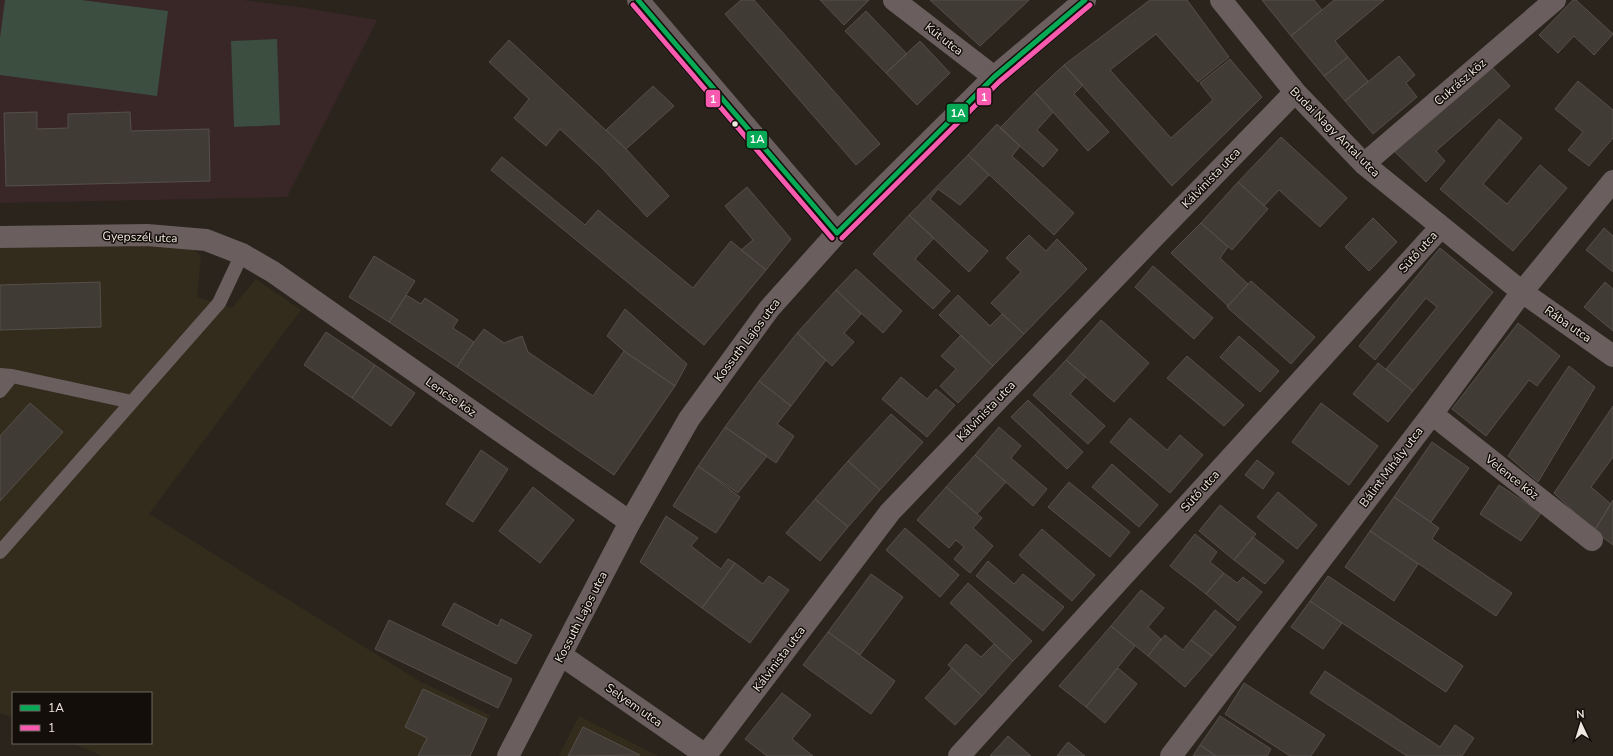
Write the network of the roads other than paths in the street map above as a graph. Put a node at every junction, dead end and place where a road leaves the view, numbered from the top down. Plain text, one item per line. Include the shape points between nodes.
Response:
1 (638, 0) edge
2 (894, 0) edge
3 (1085, 0) edge
4 (1221, 0) edge
5 (1555, 0) edge
6 (994, 77) junction
7 (1295, 92) junction
8 (1364, 164) junction
9 (1613, 181) edge
10 (1441, 227) junction
11 (837, 233) junction
12 (0, 237) edge
13 (242, 254) junction
14 (273, 272) joint
15 (1522, 292) junction
16 (1613, 356) edge
17 (6, 376) edge
18 (0, 391) edge
19 (132, 402) junction
20 (1432, 414) junction
21 (630, 522) junction
22 (1592, 540) dead end
23 (0, 552) edge
24 (561, 655) junction
25 (508, 756) edge
26 (707, 756) edge
27 (959, 756) edge
28 (1171, 756) edge

1 - 11 street
2 - 6 street, Kút utca
3 - 6 street, Kossuth Lajos utca
4 - 7 street, Budai Nagy Antal utca
5 - 8 street, Cukrász köz
6 - 11 street, Kossuth Lajos utca
7 - 8 street, Budai Nagy Antal utca
7 - 26 street, Kálvinista utca via 890,512
8 - 10 street, Budai Nagy Antal utca
9 - 15 street, Bálint Mihály utca
10 - 15 street, Budai Nagy Antal utca
10 - 27 street, Sütő utca
11 - 21 street, Kossuth Lajos utca via 769,309 689,419
12 - 13 street, Gyepszél utca via 147,235 206,240
13 - 14 street, Gyepszél utca
13 - 19 lane via 219,303
14 - 21 street, Lencse köz
15 - 16 street, Rába utca
15 - 20 street, Bálint Mihály utca
17 - 18 lane
17 - 19 lane
19 - 23 lane
20 - 22 street, Velence köz
20 - 28 street, Bálint Mihály utca
21 - 24 street, Kossuth Lajos utca
24 - 25 street, Kossuth Lajos utca
24 - 26 street, Selyem utca

